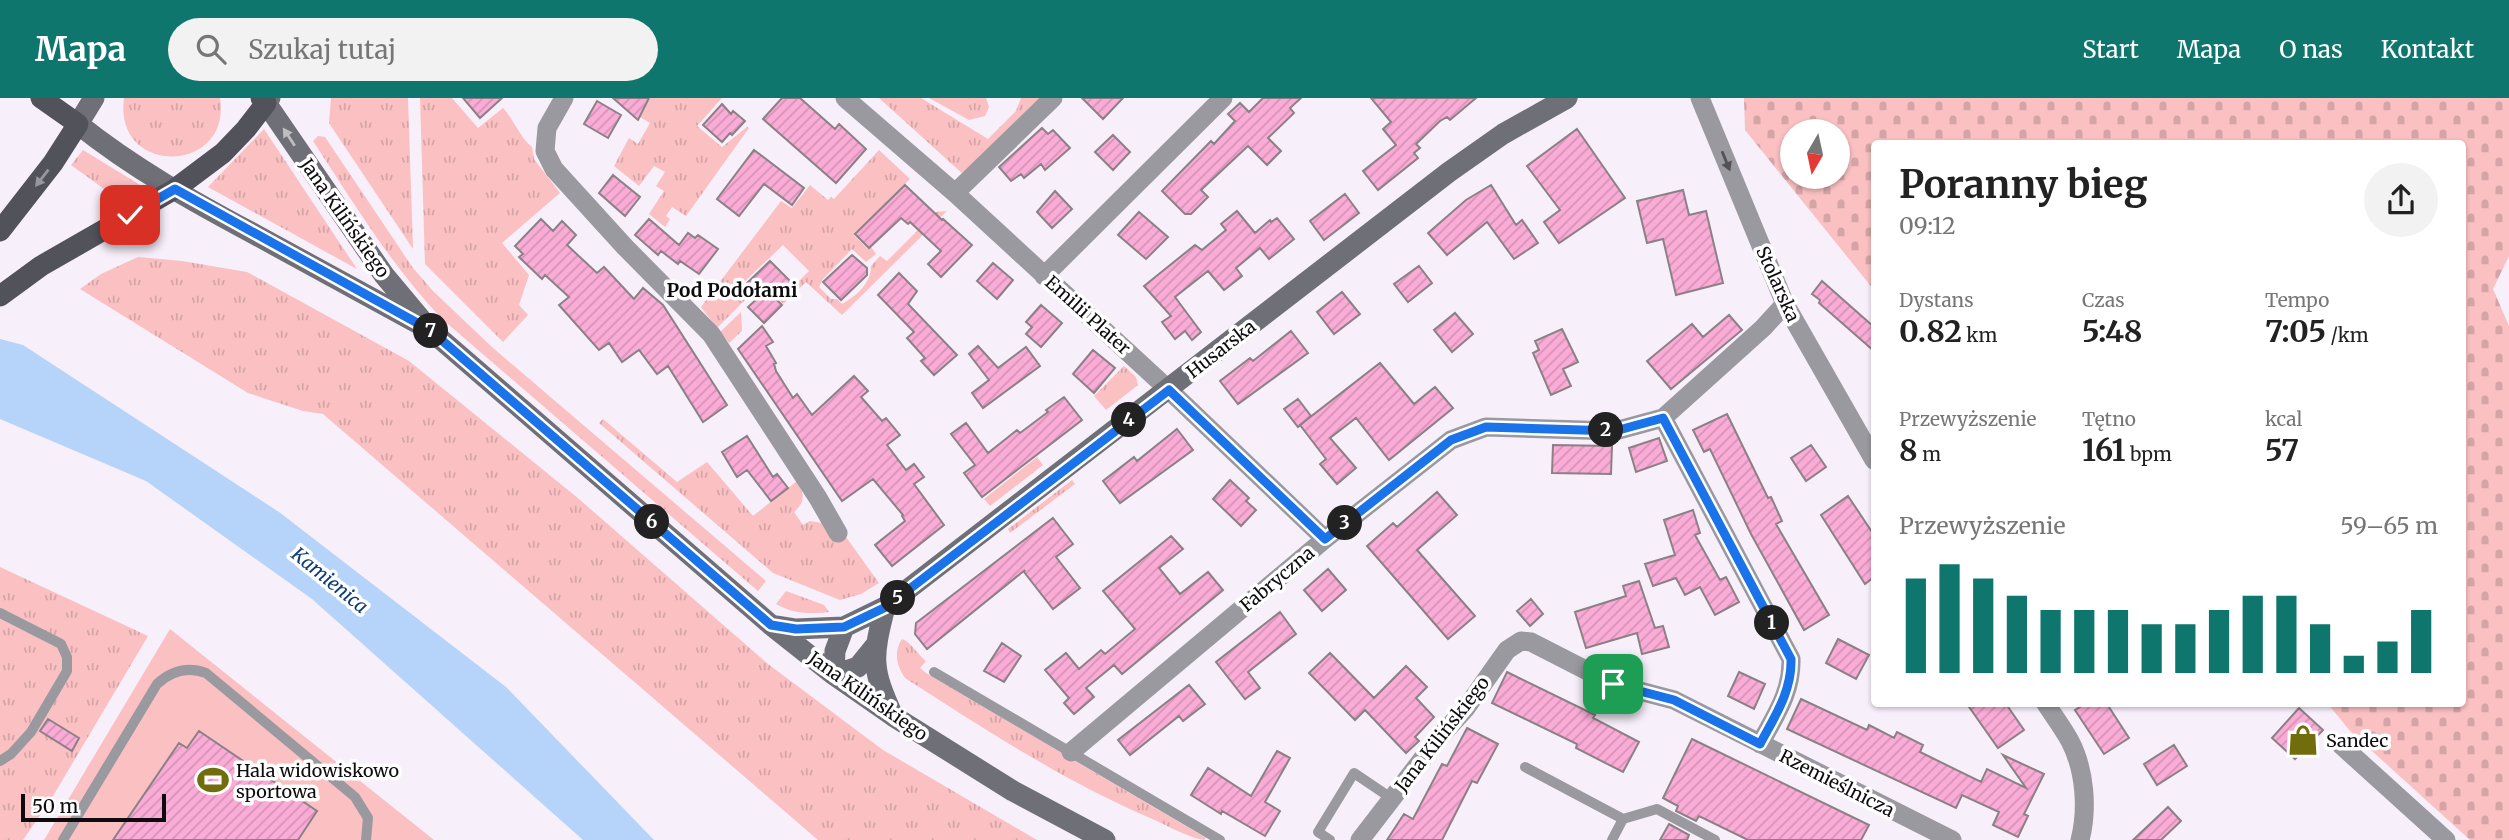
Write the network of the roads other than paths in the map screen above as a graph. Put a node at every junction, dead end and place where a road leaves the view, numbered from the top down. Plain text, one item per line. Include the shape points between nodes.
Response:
1 (41, 98) edge
2 (94, 98) edge
3 (564, 98) edge
4 (1053, 98) edge
5 (1223, 98) edge
6 (1700, 98) edge
7 (847, 99) edge
8 (1564, 99) edge
9 (266, 100) edge
10 (78, 124) junction
11 (175, 189) junction
12 (955, 193) junction
13 (1, 230) edge
14 (1044, 276) junction
15 (0, 296) edge
16 (1785, 304) junction
17 (430, 330) junction
18 (1169, 390) junction
19 (1663, 418) junction
20 (1871, 455) edge
21 (838, 533) dead end
22 (1325, 539) junction
23 (886, 607) junction
24 (0, 613) edge
25 (771, 625) junction
26 (844, 627) junction
27 (1531, 642) joint
28 (875, 646) junction
29 (934, 672) dead end
30 (834, 675) junction
31 (2048, 707) edge
32 (893, 716) junction
33 (1760, 744) junction
34 (2341, 745) dead end
35 (1072, 752) junction
36 (0, 761) edge
37 (1525, 767) dead end
38 (1391, 799) junction
39 (1623, 819) junction
40 (63, 840) edge
41 (366, 840) edge
42 (1105, 840) edge
43 (1220, 840) edge
44 (1330, 840) edge
45 (1360, 840) edge
46 (1612, 840) edge
47 (1715, 840) edge
48 (1952, 840) edge
49 (2080, 840) edge
50 (2446, 840) edge

1 - 10 main road
2 - 10 main road
3 - 21 street via 547,128 545,151 554,169 711,334
4 - 12 street
5 - 14 street
6 -> 16 street, Stolarska
7 - 12 street, Emilii Plater
8 - 18 main road, Husarska via 1450,172
9 - 11 main road via 223,153
17 -> 9 main road, Jana Kilińskiego via 384,275
10 - 11 main road, Jana Kilińskiego
10 -> 13 main road
11 - 15 main road via 41,265
11 - 17 main road, Jana Kilińskiego
12 - 14 street, Emilii Plater
14 - 18 street, Emilii Plater
16 - 19 street, Fabryczna
16 - 20 street, Stolarska
17 - 25 main road, Jana Kilińskiego
18 - 22 street, Emilii Plater
18 - 23 main road, Husarska
19 - 22 street, Fabryczna via 1615,431 1486,427 1451,440
19 - 33 street via 1791,659 1792,676 1784,698
22 - 35 street, Fabryczna
23 - 26 main road, Husarska
23 - 28 main road
24 - 36 lane via 61,644 67,657 66,671 31,732
25 - 26 main road, Husarska
25 - 30 main road, Jana Kilińskiego
26 - 30 main road via 835,651
27 - 33 street, Rzemieślnicza via 1613,684 1674,700
27 - 38 street, Jana Kilińskiego via 1521,641 1507,650
28 - 30 main road via 858,667
28 - 32 main road via 877,675
29 - 35 lane
30 - 32 main road, Jana Kilińskiego
31 - 49 street via 2071,743 2080,774 2085,801
32 - 42 main road, Jana Kilińskiego via 1013,791
33 - 48 street, Rzemieślnicza
34 - 50 street
35 - 43 lane
37 - 39 lane
38 - 44 lane via 1354,773 1318,832
38 - 45 street, Jana Kilińskiego
39 - 46 lane
39 - 47 lane via 1657,809
40 - 41 lane via 156,684 167,674 194,669 206,673 355,797 368,818

